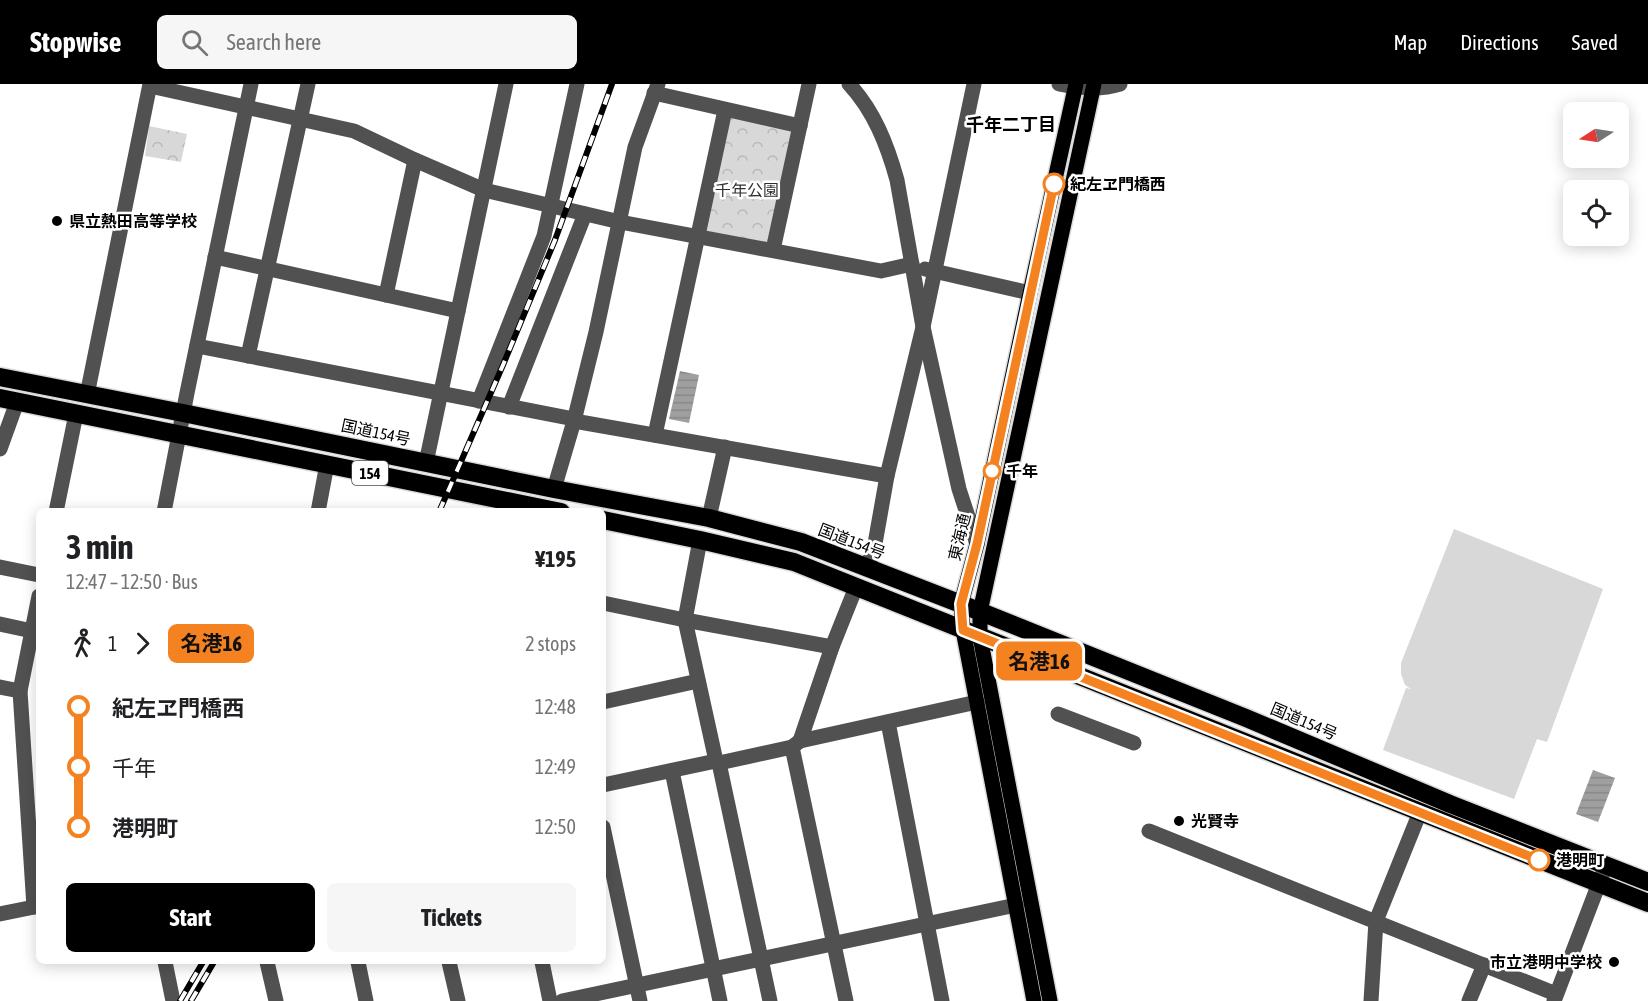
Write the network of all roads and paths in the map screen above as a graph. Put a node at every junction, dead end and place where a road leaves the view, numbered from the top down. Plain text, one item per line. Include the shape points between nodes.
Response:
1 (251, 84) edge
2 (308, 84) edge
3 (504, 84) edge
4 (577, 84) edge
5 (809, 84) edge
6 (849, 84) edge
7 (974, 84) edge
8 (1120, 84) edge
9 (150, 85) edge
10 (1068, 85) edge
11 (1094, 86) edge
12 (656, 89) edge
13 (246, 108) junction
14 (725, 110) junction
15 (300, 119) junction
16 (800, 126) junction
17 (415, 160) junction
18 (484, 190) junction
19 (552, 206) junction
20 (585, 214) junction
21 (620, 222) junction
22 (697, 236) junction
23 (773, 250) junction
24 (215, 257) junction
25 (912, 265) junction
26 (267, 268) junction
27 (934, 271) junction
28 (1030, 293) junction
29 (386, 295) junction
30 (458, 311) junction
31 (923, 327) junction
32 (197, 346) junction
33 (248, 356) junction
34 (0, 378) edge
35 (440, 394) junction
36 (87, 395) junction
37 (8, 400) edge
38 (479, 401) junction
39 (509, 407) junction
40 (183, 413) junction
41 (76, 414) junction
42 (574, 420) junction
43 (179, 434) junction
44 (655, 435) junction
45 (725, 447) junction
46 (0, 449) edge
47 (426, 463) junction
48 (327, 464) junction
49 (887, 476) junction
50 (554, 489) junction
51 (492, 505) edge
52 (57, 508) edge
53 (165, 508) edge
54 (319, 508) edge
55 (522, 508) edge
56 (709, 518) junction
57 (606, 521) edge
58 (700, 540) junction
59 (977, 544) junction
60 (0, 567) edge
61 (864, 567) junction
62 (36, 574) edge
63 (856, 587) junction
64 (606, 604) edge
65 (961, 604) junction
66 (36, 611) edge
67 (980, 612) junction
68 (685, 620) junction
69 (0, 624) edge
70 (32, 631) junction
71 (972, 634) junction
72 (832, 647) junction
73 (698, 681) junction
74 (0, 687) edge
75 (20, 691) junction
76 (606, 701) edge
77 (977, 702) junction
78 (1059, 714) dead end
79 (888, 722) junction
80 (1134, 742) dead end
81 (796, 744) junction
82 (717, 762) junction
83 (672, 771) junction
84 (606, 784) edge
85 (1420, 812) junction
86 (1149, 831) dead end
87 (606, 841) edge
88 (1606, 865) junction
89 (1648, 882) edge
90 (1599, 884) junction
91 (36, 894) edge
92 (1648, 903) edge
93 (1016, 905) junction
94 (36, 907) edge
95 (0, 914) edge
96 (1376, 921) junction
97 (927, 924) junction
98 (834, 943) junction
99 (760, 959) junction
100 (165, 964) edge
101 (267, 964) edge
102 (358, 964) edge
103 (449, 964) edge
104 (542, 964) edge
105 (1484, 965) junction
106 (713, 969) junction
107 (636, 985) junction
108 (1555, 998) edge
109 (173, 1001) edge
110 (276, 1001) edge
111 (366, 1001) edge
112 (458, 1001) edge
113 (550, 1001) edge
114 (562, 1001) edge
115 (640, 1001) edge
116 (720, 1001) edge
117 (770, 1001) edge
118 (846, 1001) edge
119 (942, 1001) edge
120 (1034, 1001) edge
121 (1050, 1001) edge
122 (1371, 1001) edge
123 (1469, 1001) edge

1 - 13 street
2 - 15 street
3 - 18 street
4 - 19 street
5 - 16 street
6 - 25 street via 868,109 890,156
7 - 27 street
8 - 11 street
9 - 13 street
9 - 36 street
10 - 11 street
10 - 28 main road, 東海通
11 - 67 main road, 東海通
12 - 14 street
12 - 21 street via 635,147
13 - 15 street
13 - 24 street
14 - 16 street
14 - 22 street
15 - 17 street via 354,131
15 - 26 street
16 - 23 street
17 - 18 street
17 - 29 street
18 - 19 street
18 - 30 street
19 - 20 street
19 - 38 street via 544,236
20 - 21 street
20 - 39 street
21 - 22 street
21 - 42 street
22 - 23 street
22 - 44 street
23 - 25 street via 881,271
24 - 26 street
24 - 32 street
25 - 27 street
25 - 31 street
26 - 29 street
26 - 33 street
27 - 28 street
27 - 31 street
28 - 59 main road, 東海通
29 - 30 street
30 - 35 street
31 - 49 street
31 - 59 street via 959,489
32 - 33 street
32 - 40 street
33 - 35 street
34 - 36 highway, 国道154号 / 154
35 - 38 street
35 - 47 street
36 - 40 highway, 国道154号 / 154
37 - 41 highway, 154
37 - 46 street
38 - 39 street
39 - 42 street
40 - 43 street
40 - 47 highway, 国道154号 / 154
41 - 43 highway, 154
41 - 52 street
42 - 44 street
42 - 50 street
43 - 48 highway, 154
43 - 53 street
44 - 45 street
45 - 49 street
45 - 56 street
47 - 50 highway, 国道154号 / 154
48 - 51 highway, 154
48 - 54 street
49 - 61 street via 873,555
50 - 56 highway, 国道154号 / 154
51 - 55 highway, 154
56 - 61 highway, 国道154号 / 154 via 801,542
57 - 58 highway
58 - 63 highway via 794,562
58 - 68 street
59 - 65 main road, 東海通
60 - 62 street
61 - 65 highway, 国道154号 / 154
63 - 71 highway
63 - 72 street
64 - 68 street
65 - 67 highway, 国道154号 / 154
65 - 71 main road, 東海通
66 - 70 street
67 - 71 main road, 東海通
67 - 88 highway, 国道154号 / 154
68 - 72 street
68 - 73 street
69 - 70 street
70 - 75 street
71 - 77 main road, 東海通
71 - 85 highway
71 - 121 main road, 東海通
72 - 81 street
73 - 76 street
73 - 82 street
74 - 75 street
75 - 91 street
77 - 79 street
77 - 93 main road, 東海通
78 - 80 street
79 - 81 street
79 - 97 street
81 - 82 street
81 - 98 street
82 - 83 street
82 - 99 street
83 - 84 street
83 - 106 street
85 - 90 highway
85 - 96 street
86 - 96 street
87 - 107 street
88 - 89 highway, 国道154号 / 154
88 - 90 street
90 - 92 highway
90 - 108 street
93 - 97 street
93 - 120 main road, 東海通
94 - 95 street
96 - 105 street
96 - 122 street
97 - 98 street
97 - 119 street
98 - 99 street
98 - 118 street
99 - 106 street
99 - 117 street
100 - 109 street
101 - 110 street
102 - 111 street
103 - 112 street
104 - 113 street
105 - 108 street
105 - 123 street
106 - 107 street
106 - 116 street
107 - 114 street
107 - 115 street

